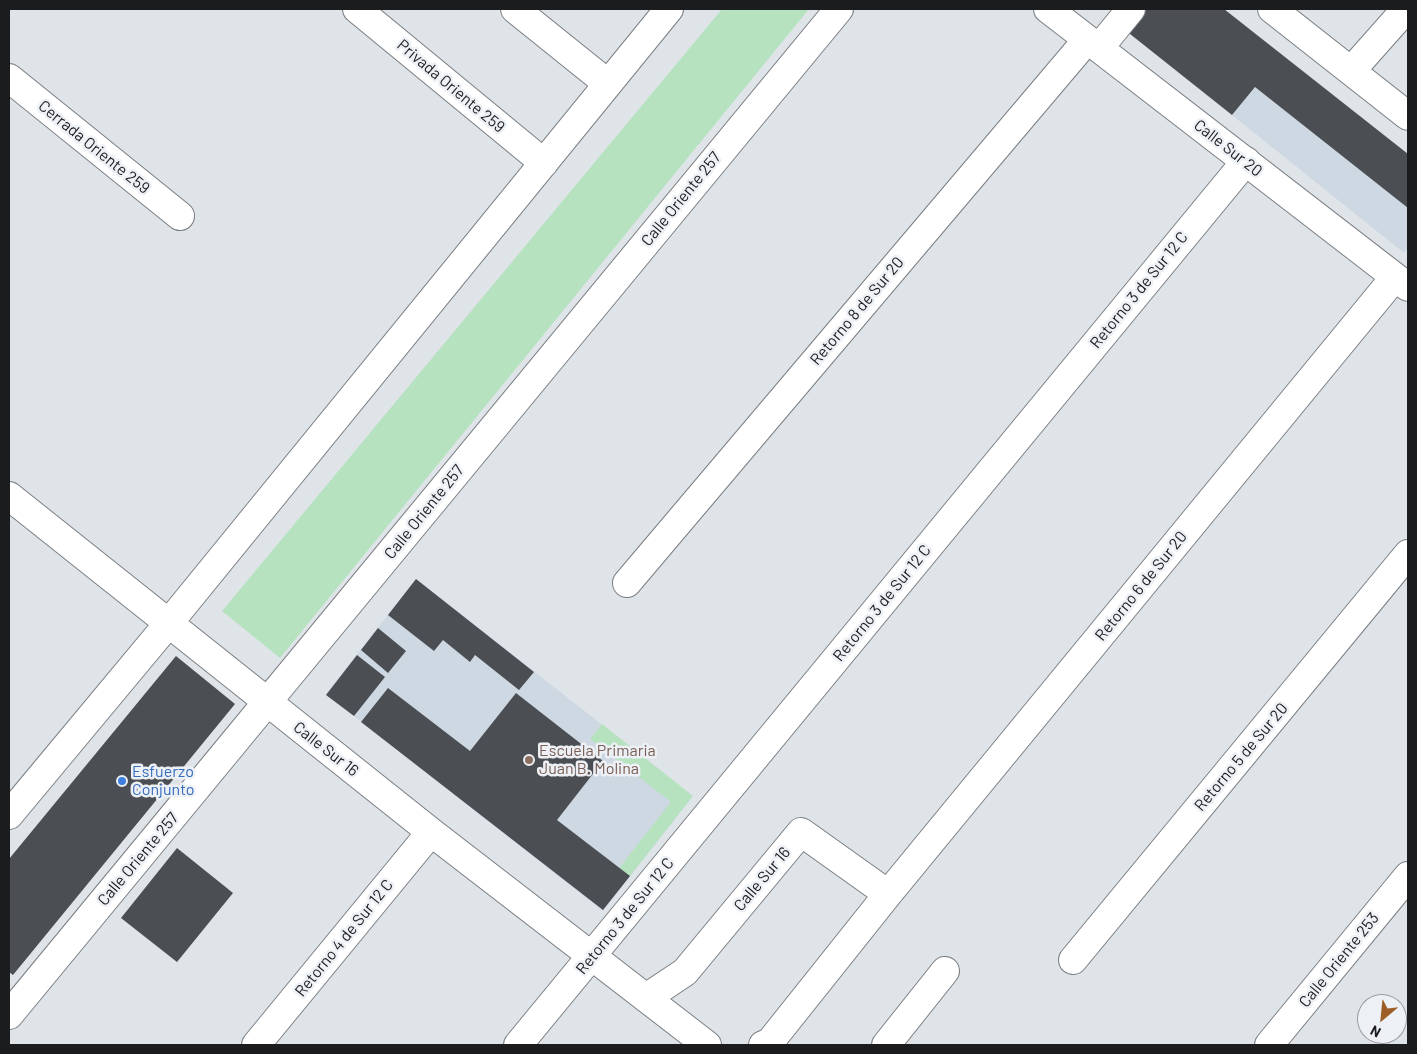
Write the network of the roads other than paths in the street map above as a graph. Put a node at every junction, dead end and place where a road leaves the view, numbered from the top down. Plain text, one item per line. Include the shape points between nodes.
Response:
1 (357, 9) edge
2 (515, 9) edge
3 (670, 9) edge
4 (839, 9) edge
5 (1048, 9) edge
6 (1131, 9) edge
7 (1272, 9) edge
8 (1406, 9) edge
9 (1093, 44) junction
10 (1350, 70) junction
11 (9, 78) edge
12 (607, 83) junction
13 (1408, 116) edge
14 (1246, 161) junction
15 (544, 163) junction
16 (180, 216) dead end
17 (1401, 282) edge
18 (9, 496) edge
19 (1408, 554) edge
20 (628, 583) dead end
21 (168, 624) junction
22 (268, 702) junction
23 (9, 816) edge
24 (431, 832) junction
25 (1408, 876) edge
26 (888, 894) junction
27 (592, 956) junction
28 (1073, 960) dead end
29 (946, 971) dead end
30 (646, 998) junction
31 (9, 1016) edge
32 (256, 1045) edge
33 (518, 1045) edge
34 (707, 1045) edge
35 (763, 1045) edge
36 (886, 1045) edge
37 (1269, 1045) edge

1 - 15 street, Privada Oriente 259
2 - 12 street
3 - 12 street
4 - 22 street, Calle Oriente 257
5 - 9 street, Calle Sur 20
6 - 9 street, Retorno 8 de Sur 20
7 - 10 street
8 - 10 street
9 - 14 street, Calle Sur 20
9 - 20 street, Retorno 8 de Sur 20
10 - 13 street
11 - 16 street, Cerrada Oriente 259
12 - 15 street
14 - 17 street, Calle Sur 20
14 - 27 street, Retorno 3 de Sur 12 C
15 - 21 street
17 - 26 street, Retorno 6 de Sur 20
18 - 21 street, Calle Sur 16
19 - 28 street, Retorno 5 de Sur 20
21 - 22 street, Calle Sur 16
21 - 23 street
22 - 24 street, Calle Sur 16
22 - 31 street, Calle Oriente 257
24 - 27 street, Calle Sur 16
24 - 32 street, Retorno 4 de Sur 12 C
25 - 37 street, Calle Oriente 253
26 - 30 street, Calle Sur 16 via 801,832 685,972
26 - 35 street, Retorno 6 de Sur 20 via 770,1042
27 - 30 street, Calle Sur 16
27 - 33 street, Retorno 3 de Sur 12 C
29 - 36 street
30 - 34 street, Calle Sur 16

